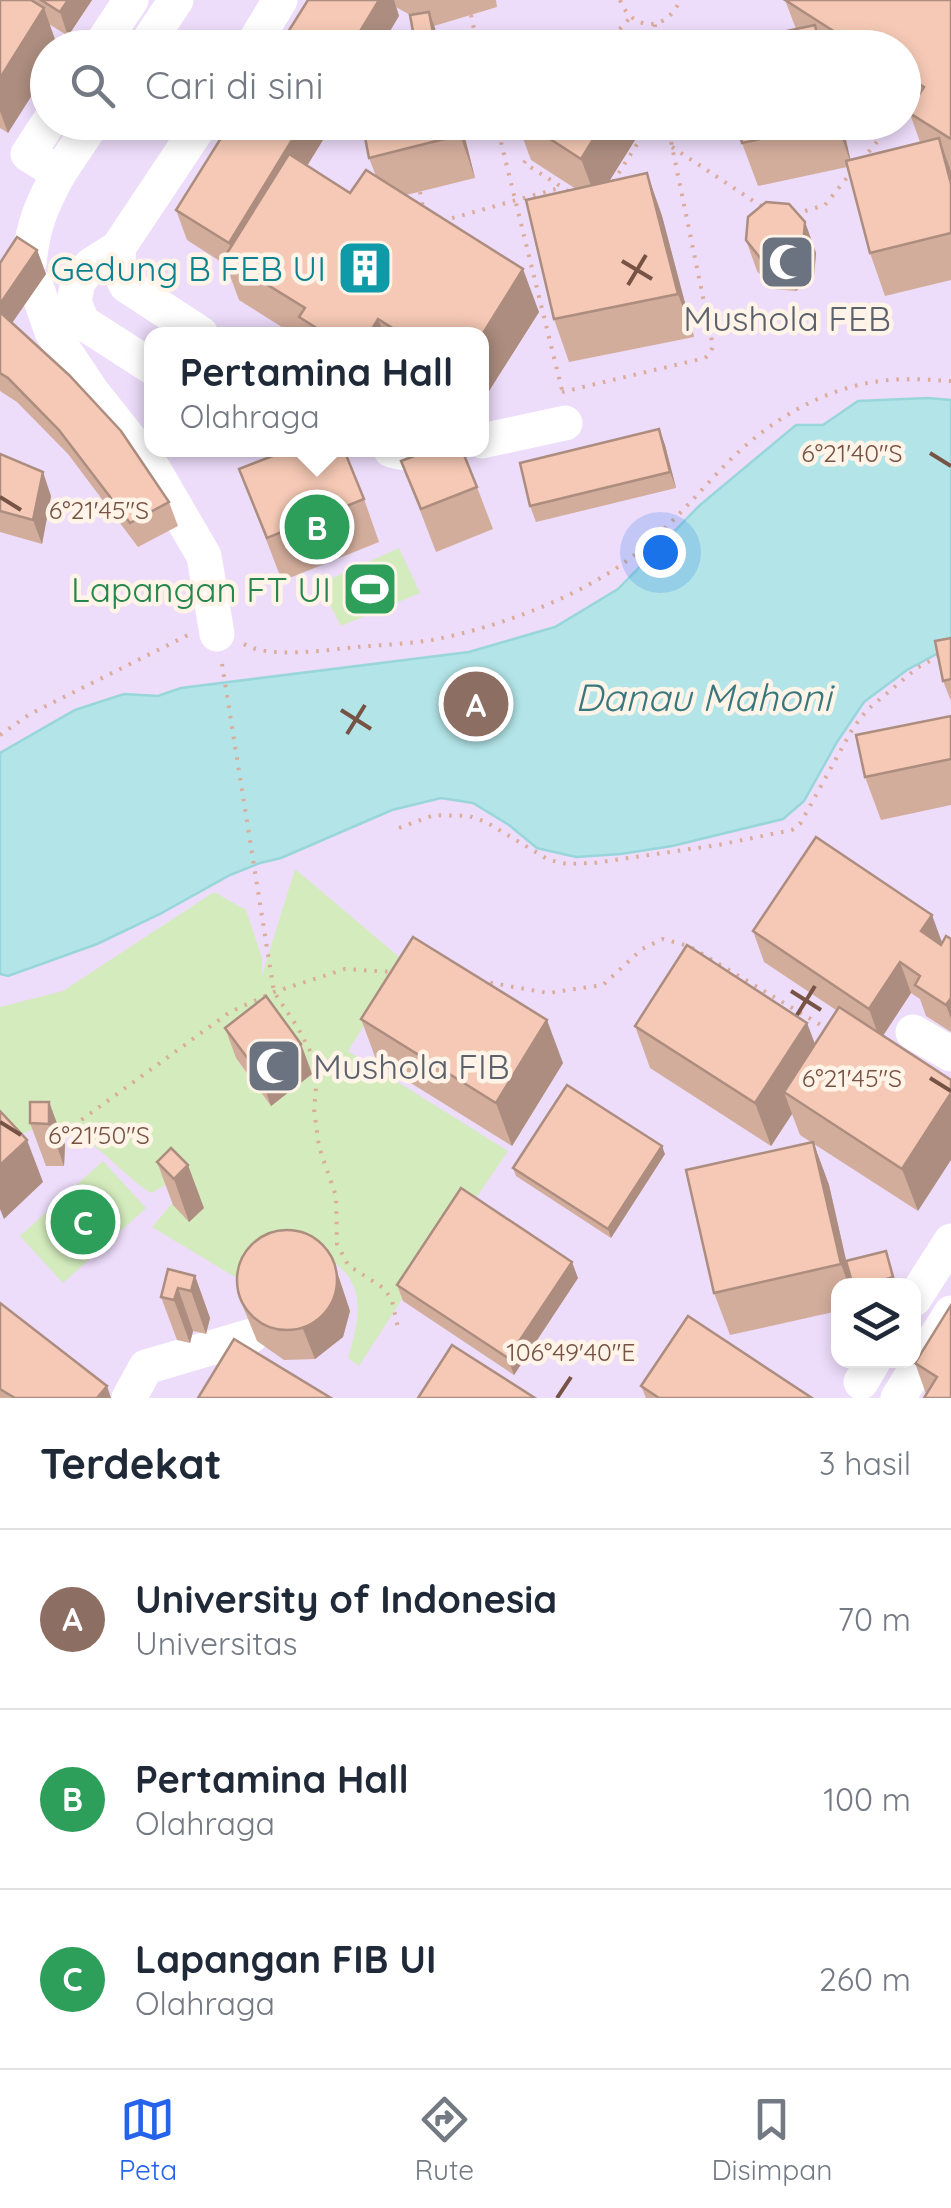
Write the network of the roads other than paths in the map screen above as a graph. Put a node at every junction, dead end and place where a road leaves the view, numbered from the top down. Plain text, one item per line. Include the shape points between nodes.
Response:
1 (132, 0) edge
2 (176, 0) edge
3 (280, 0) edge
4 (112, 30) edge
5 (156, 30) edge
6 (261, 30) edge
7 (37, 140) edge
8 (81, 140) edge
9 (190, 140) edge
10 (60, 173) junction
11 (118, 248) junction
12 (37, 286) junction
13 (190, 327) edge
14 (23, 342) edge
15 (144, 362) edge
16 (565, 423) dead end
17 (489, 439) edge
18 (216, 630) road end
19 (913, 1032) dead end
20 (951, 1054) edge
21 (951, 1241) edge
22 (921, 1288) edge
23 (951, 1314) edge
24 (251, 1336) edge
25 (129, 1398) edge
26 (898, 1398) edge

1 - 4 lane
2 - 5 lane
3 - 6 lane
7 - 10 lane via 28,154
8 - 10 lane
9 - 11 lane
10 - 12 lane via 32,238
11 - 13 lane via 126,285
11 - 15 lane via 91,265 74,302 82,322
12 - 14 lane
12 - 18 lane via 52,332 154,470 204,556
16 - 17 lane
19 - 20 lane
21 - 22 lane
23 - 26 lane
24 - 25 lane via 146,1367

